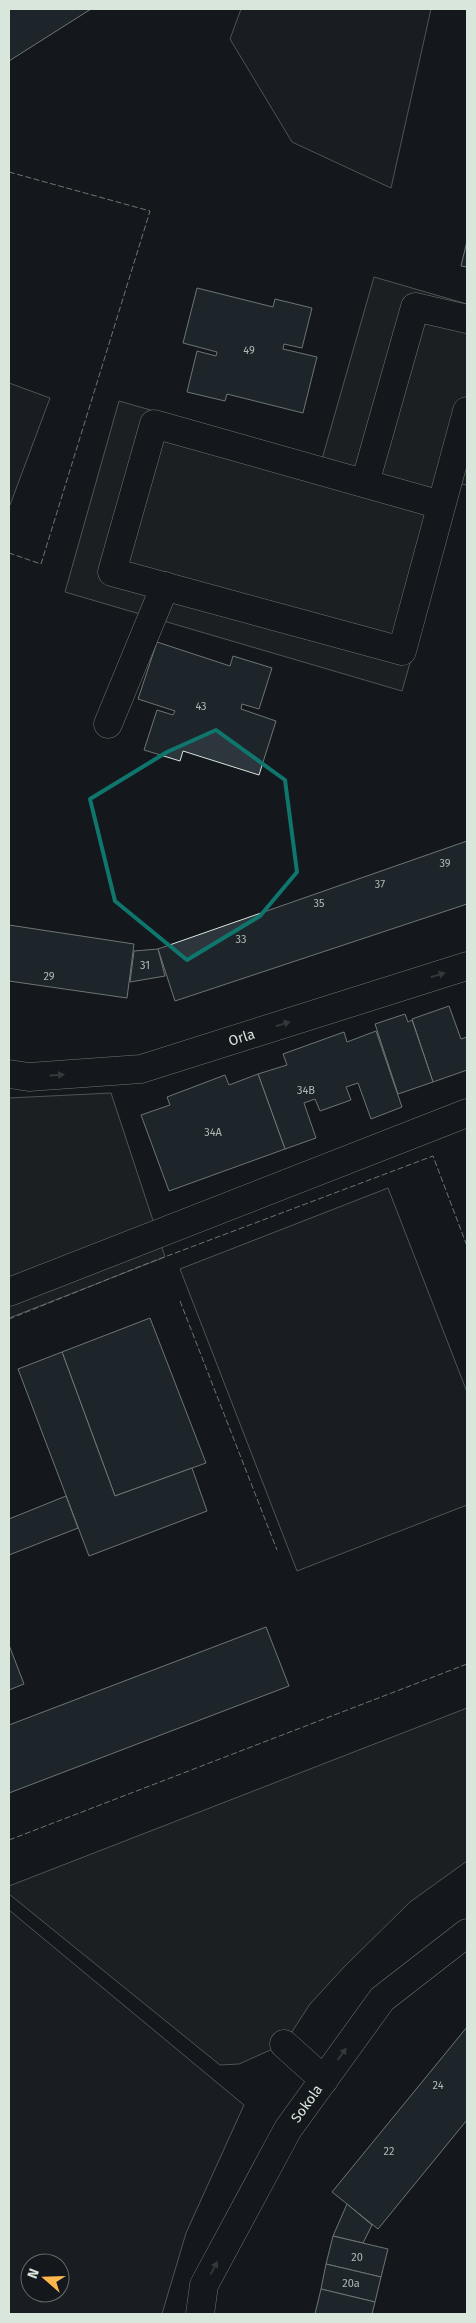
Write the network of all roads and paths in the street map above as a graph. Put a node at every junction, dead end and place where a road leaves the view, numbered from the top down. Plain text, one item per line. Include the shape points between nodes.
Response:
1 (467, 318) edge
2 (467, 411) edge
3 (462, 456) edge
4 (365, 483) junction
5 (441, 505) junction
6 (165, 586) junction
7 (108, 724) dead end
8 (467, 966) edge
9 (9, 1074) edge
10 (467, 1113) edge
11 (9, 1292) edge
12 (467, 1933) edge
13 (284, 2044) dead end
14 (324, 2080) junction
15 (200, 2314) edge

1 - 4 street via 415,307
2 - 3 street
3 - 5 street
4 - 5 street
4 - 6 street via 154,424 112,572
5 - 6 street via 402,651
6 - 7 street
9 -> 8 street, Orla via 29,1077 141,1069
10 - 11 street
14 -> 12 street, Sokola via 382,1999
13 - 14 street
15 -> 14 street, Sokola via 204,2285 288,2129

